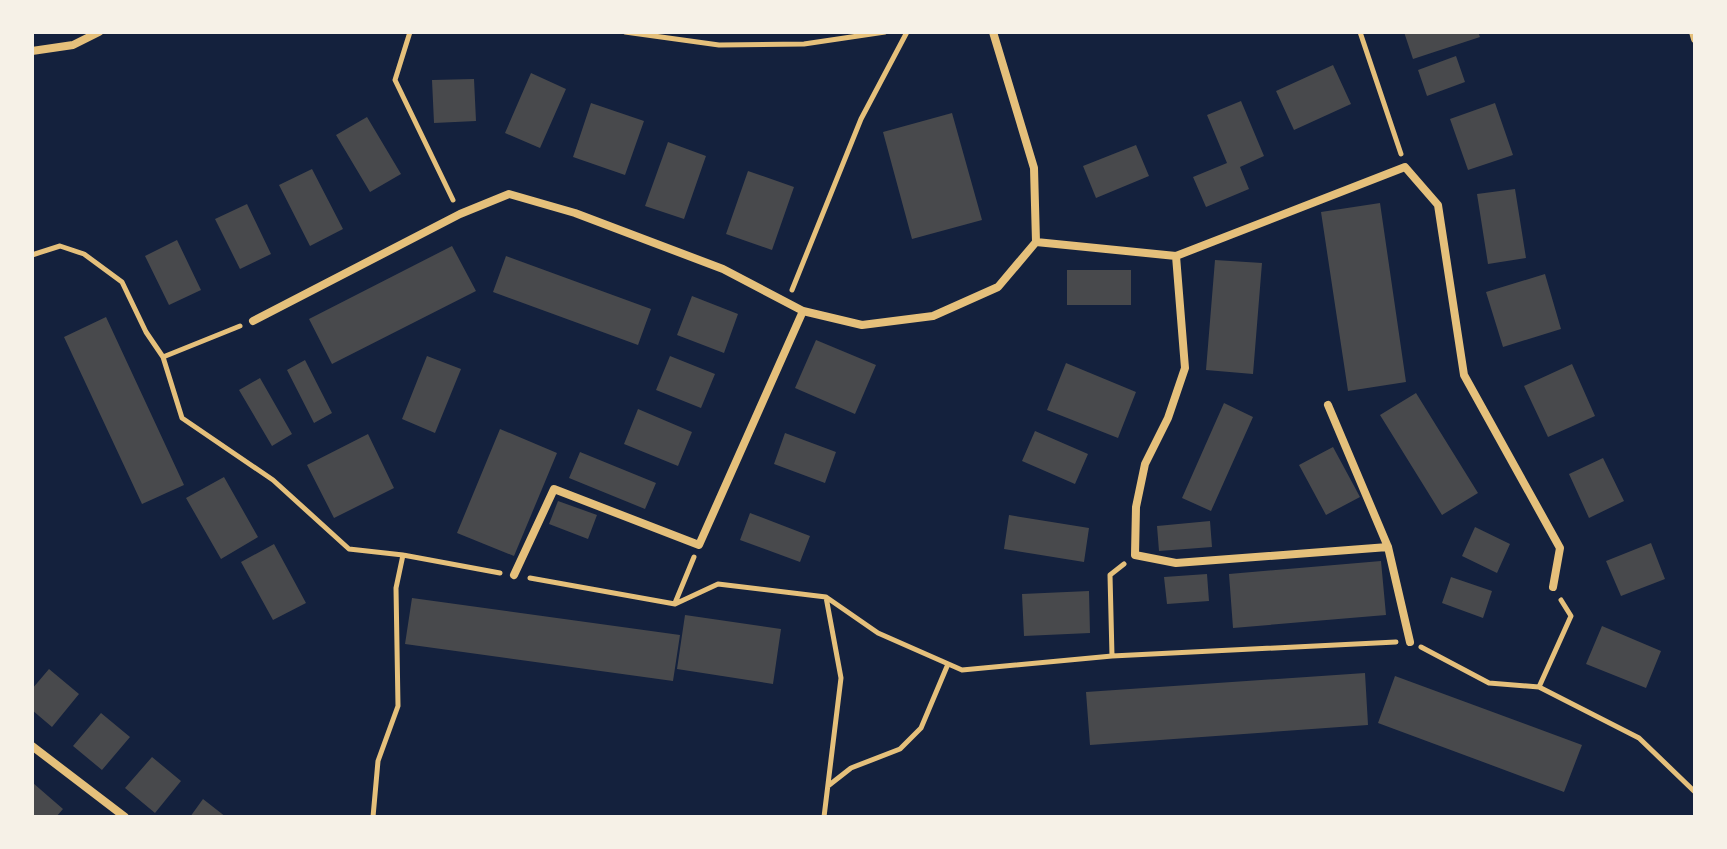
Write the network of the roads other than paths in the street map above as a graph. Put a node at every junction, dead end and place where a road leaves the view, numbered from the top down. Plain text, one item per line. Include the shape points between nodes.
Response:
1 (99, 32) edge
2 (993, 32) edge
3 (1693, 32) edge
4 (1695, 39) edge
5 (32, 51) edge
6 (1036, 242) junction
7 (1176, 256) junction
8 (803, 311) junction
9 (253, 321) road end
10 (1328, 405) dead end
11 (1388, 547) junction
12 (514, 575) road end
13 (1553, 587) road end
14 (1410, 642) road end
15 (32, 746) edge
16 (125, 817) edge

1 - 5 street via 73,45
2 - 6 street via 1034,168
3 - 4 street
6 - 7 street
6 - 8 street via 998,287 933,316 862,325
7 - 11 street via 1185,368 1145,464 1136,507 1135,555 1176,563
7 - 13 street via 1405,167 1438,205 1464,375 1560,548
8 - 9 street via 723,269 509,194
8 - 12 street via 699,545 554,489
10 - 11 street
11 - 14 street
15 - 16 street

